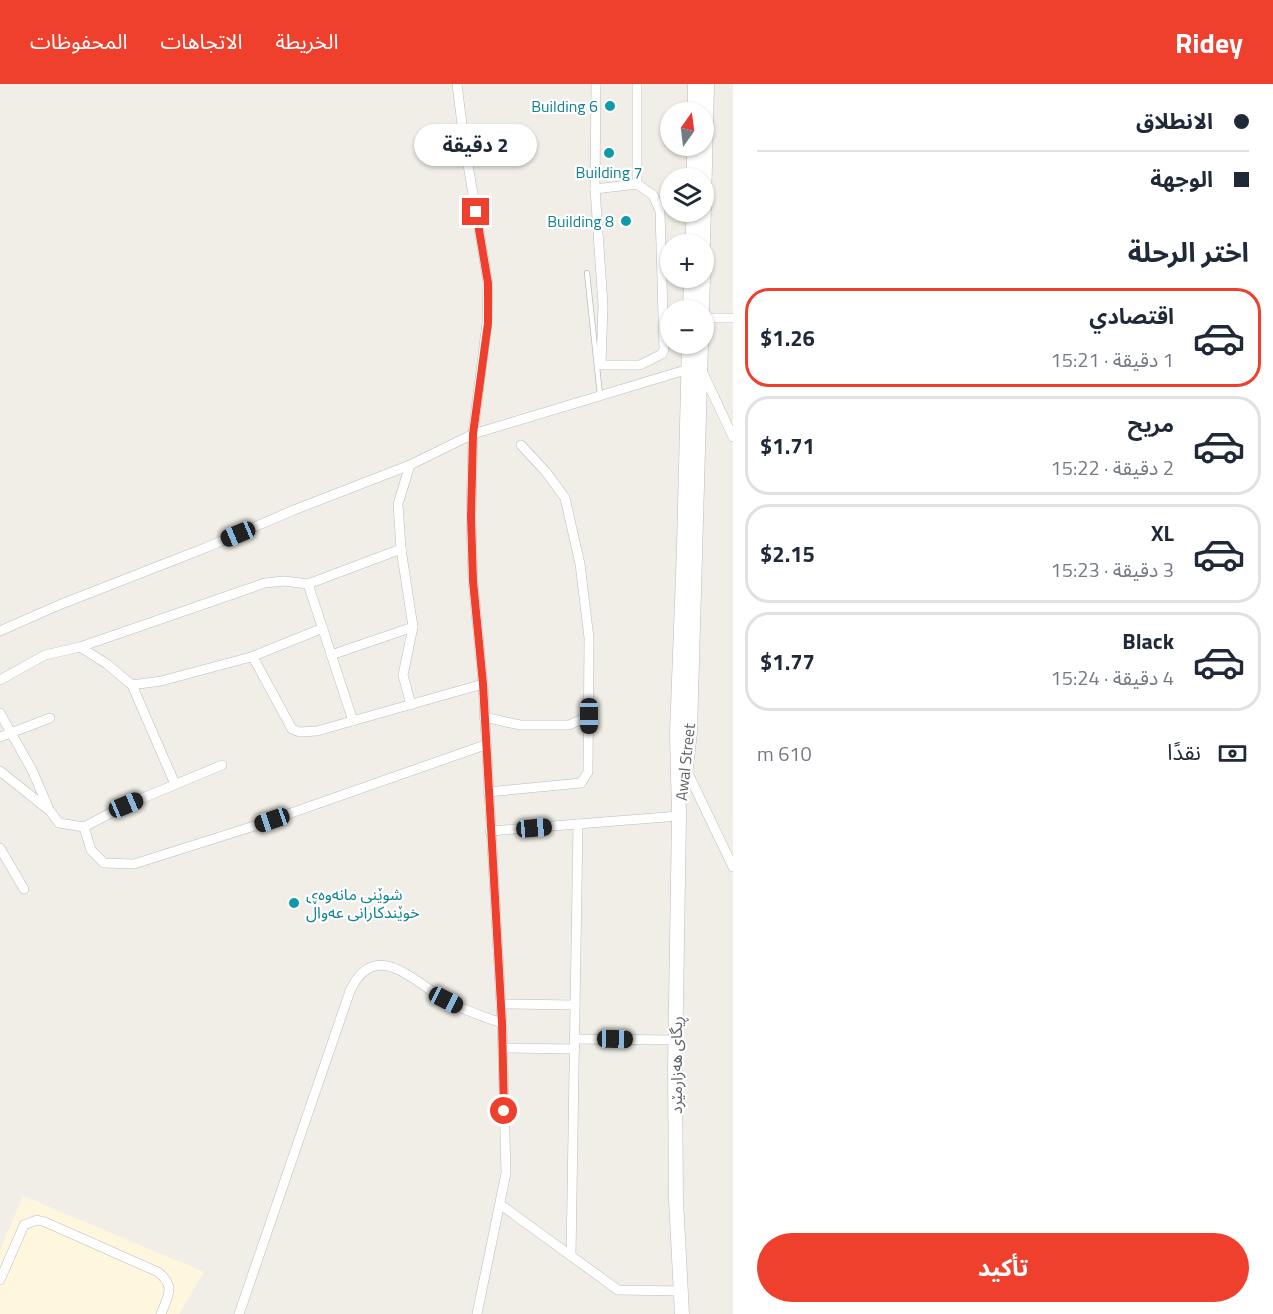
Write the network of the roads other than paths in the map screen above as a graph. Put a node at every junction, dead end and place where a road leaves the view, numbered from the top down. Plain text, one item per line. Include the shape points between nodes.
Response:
1 (457, 84) edge
2 (596, 84) edge
3 (637, 84) edge
4 (695, 84) edge
5 (707, 84) edge
6 (695, 102) edge
7 (637, 184) junction
8 (595, 189) junction
9 (703, 234) edge
10 (587, 273) dead end
11 (714, 318) edge
12 (733, 318) edge
13 (690, 354) edge
14 (698, 354) edge
15 (694, 368) junction
16 (600, 395) junction
17 (473, 434) junction
18 (733, 436) edge
19 (521, 445) dead end
20 (410, 465) junction
21 (401, 549) junction
22 (308, 584) junction
23 (413, 627) junction
24 (323, 628) junction
25 (0, 631) edge
26 (80, 647) junction
27 (331, 656) junction
28 (251, 657) junction
29 (0, 680) edge
30 (483, 684) junction
31 (132, 685) junction
32 (411, 705) junction
33 (0, 713) edge
34 (589, 716) junction
35 (484, 717) junction
36 (50, 718) dead end
37 (353, 721) junction
38 (11, 733) junction
39 (0, 737) edge
40 (485, 745) junction
41 (222, 765) dead end
42 (686, 769) junction
43 (0, 771) edge
44 (175, 784) junction
45 (488, 792) junction
46 (50, 811) junction
47 (679, 816) junction
48 (578, 824) junction
49 (84, 827) junction
50 (490, 831) junction
51 (0, 848) edge
52 (733, 867) edge
53 (24, 889) dead end
54 (501, 1004) junction
55 (575, 1005) junction
56 (502, 1023) junction
57 (676, 1040) junction
58 (575, 1044) junction
59 (503, 1048) junction
60 (501, 1205) junction
61 (572, 1256) junction
62 (0, 1280) edge
63 (681, 1291) junction
64 (161, 1314) edge
65 (238, 1314) edge
66 (477, 1314) edge
67 (682, 1314) edge

1 - 17 street via 488,283 488,323
2 - 8 street
3 - 7 street
4 - 6 main road
5 - 9 main road
7 - 8 street
7 - 8 street via 653,195 660,212 664,349 662,354 640,365 601,365 603,305
10 - 16 lane
11 - 12 street
13 - 15 main road, Awal Street
14 - 15 main road, Awal Street
15 - 16 street
15 - 18 street
15 - 42 main road, Awal Street via 696,560
15 - 47 main road, Awal Street via 677,733
16 - 17 street
17 - 20 street
17 - 30 street via 473,581
19 - 34 street via 565,498 580,564 589,638
20 - 21 street via 398,504
20 - 25 street
21 - 22 street
21 - 23 street
22 - 24 street
22 - 26 street via 265,583
23 - 27 street
23 - 32 street via 403,675
24 - 27 street
24 - 28 street
26 - 29 street via 45,655
26 - 31 street
27 - 37 street
28 - 31 street
28 - 37 street via 292,729 317,731
30 - 32 street
30 - 35 street
31 - 44 street
32 - 37 street
33 - 38 street
34 - 35 street via 569,725 520,725
34 - 45 street via 588,772 581,783
35 - 40 street
36 - 38 street
38 - 39 street
38 - 46 street
40 - 45 street
40 - 49 street via 134,864 104,863 91,850
41 - 44 street
42 - 47 main road, Awal Street
42 - 52 street
43 - 46 street
44 - 49 street
45 - 50 street
46 - 49 street via 59,823
47 - 48 street
47 - 57 main road, ڕیگای هەزارمێرد
48 - 50 street
48 - 55 street
50 - 54 street
51 - 53 street
54 - 55 street
54 - 56 street
55 - 58 street
56 - 59 street
56 - 65 street via 472,1014 390,966 369,967 358,976
57 - 58 street
57 - 63 main road, ڕیگای هەزارمێرد via 676,1200
58 - 59 street
58 - 61 street
59 - 60 street via 506,1173
60 - 61 street
60 - 66 street
61 - 63 street via 618,1290
62 - 64 street via 24,1225 37,1220 158,1272 169,1283 170,1291
63 - 67 main road, ڕیگای هەزارمێرد

